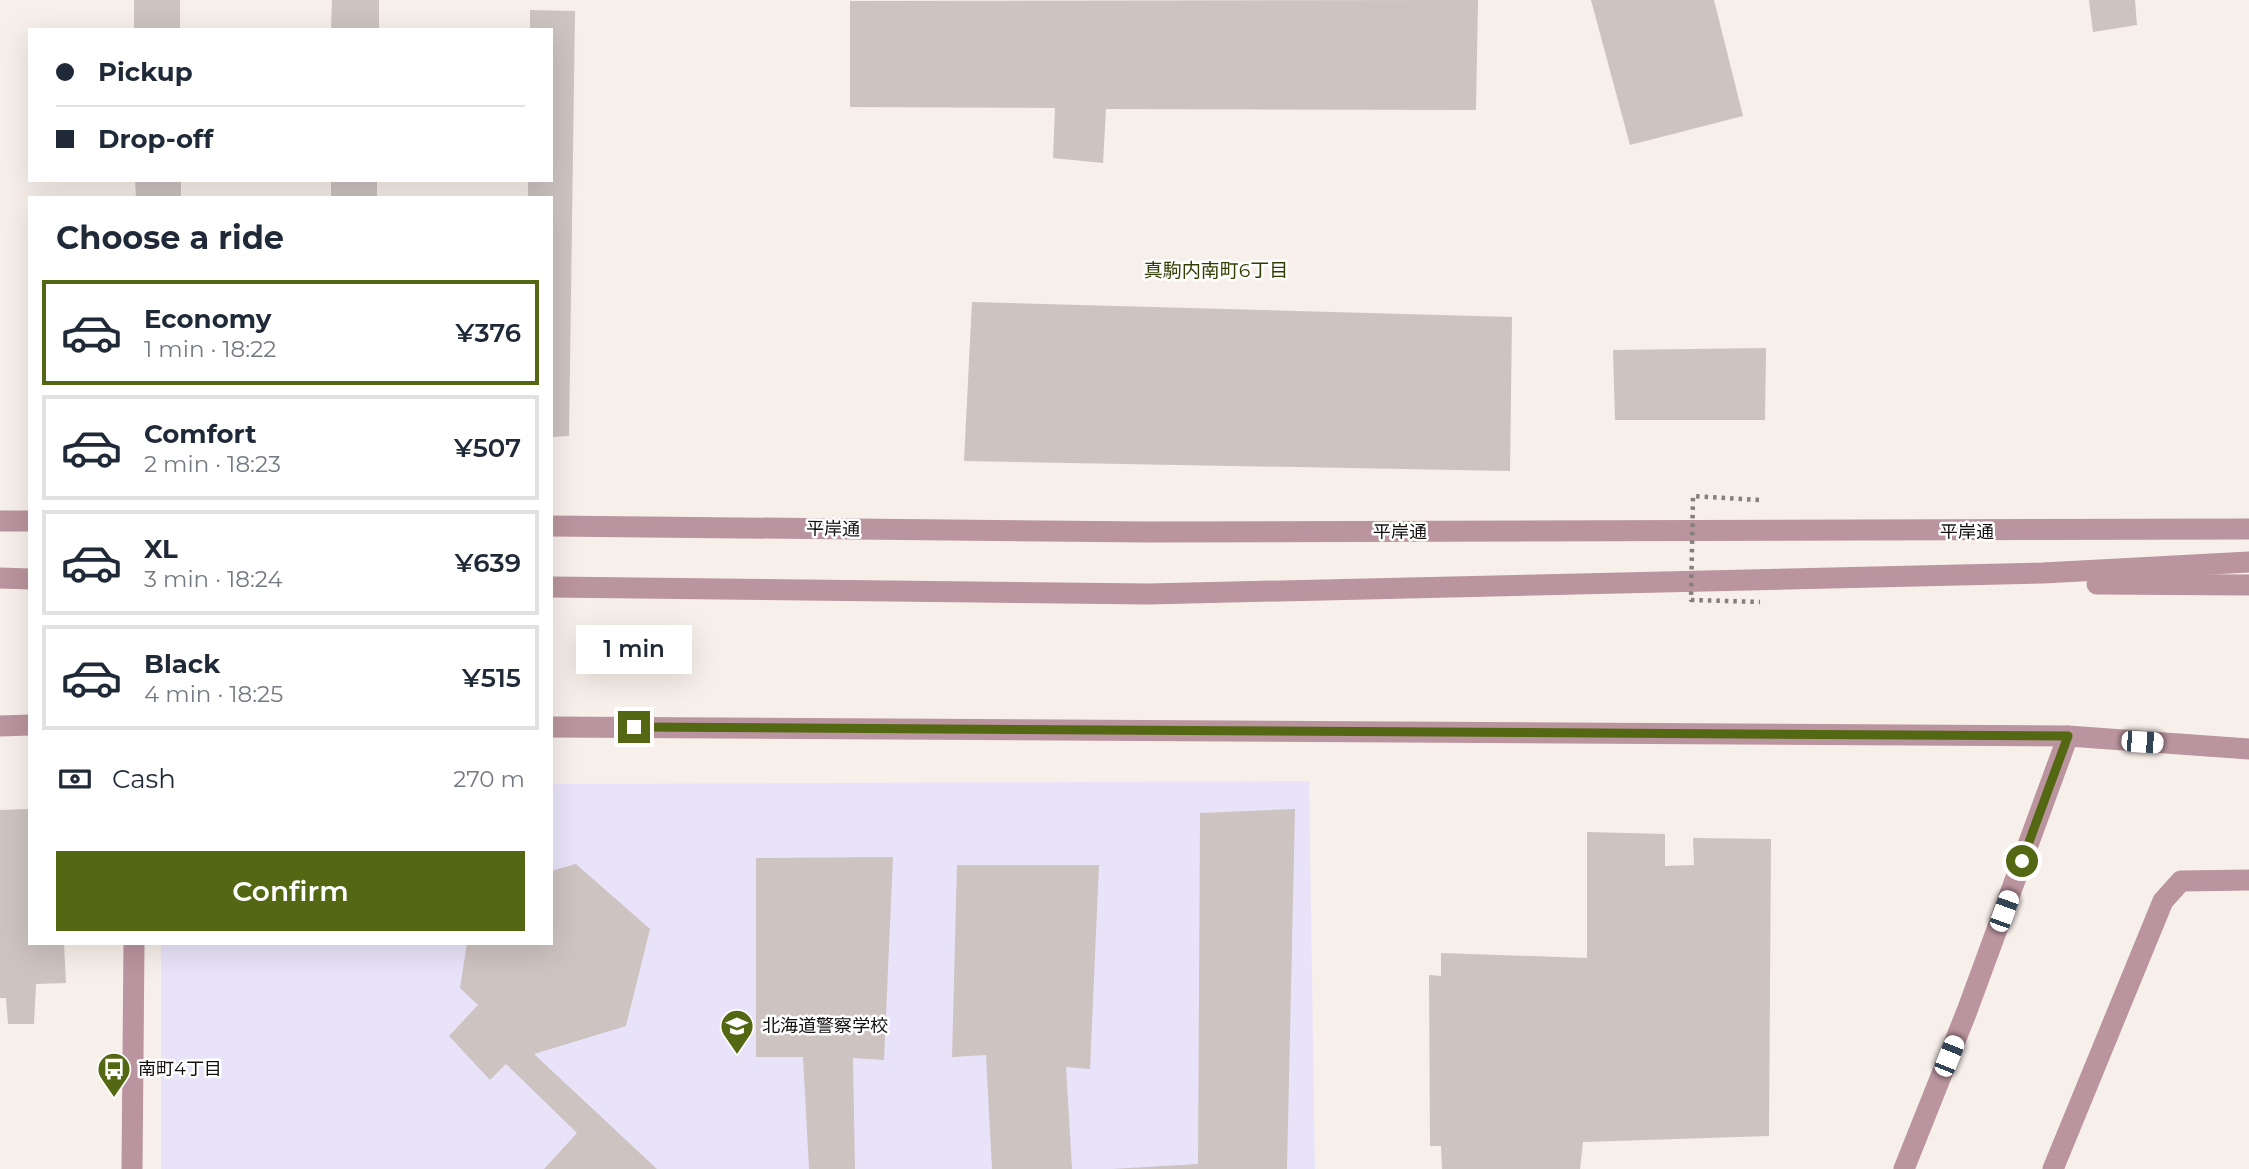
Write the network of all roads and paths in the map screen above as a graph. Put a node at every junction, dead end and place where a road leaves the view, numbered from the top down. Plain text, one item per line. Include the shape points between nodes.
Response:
1 (1759, 500) dead end
2 (0, 521) edge
3 (28, 521) edge
4 (553, 526) edge
5 (2249, 529) edge
6 (2249, 562) edge
7 (2043, 573) junction
8 (0, 578) edge
9 (28, 579) edge
10 (2249, 585) edge
11 (553, 587) edge
12 (1760, 602) dead end
13 (28, 725) edge
14 (0, 726) edge
15 (553, 727) edge
16 (2068, 736) junction
17 (2249, 749) edge
18 (2249, 880) edge
19 (134, 945) edge
20 (132, 1169) edge
21 (1904, 1169) edge
22 (2053, 1169) edge

1 - 12 path, bridge via 1693,496 1691,600
2 - 3 street
4 - 5 street, 平岸通 via 1134,531
6 - 7 street
7 - 10 street via 2090,584
7 - 11 street via 1149,594
8 - 9 street
13 - 14 street
15 - 16 street
16 - 17 street
16 - 21 street
18 - 22 street via 2181,881 2163,901
19 - 20 street

